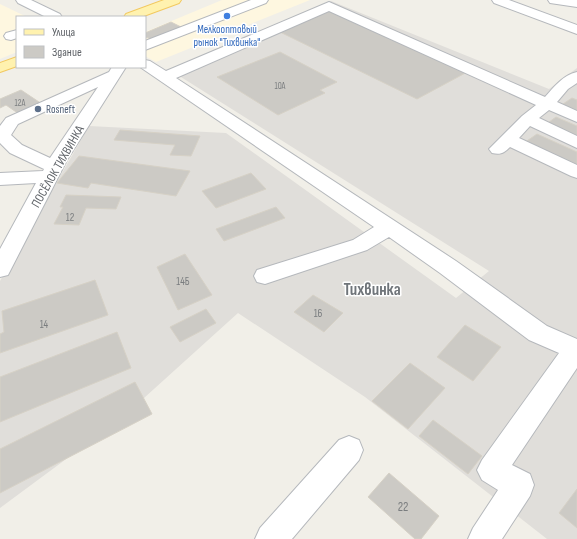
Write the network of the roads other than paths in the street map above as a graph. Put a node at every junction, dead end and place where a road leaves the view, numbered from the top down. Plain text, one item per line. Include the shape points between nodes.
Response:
1 (22, 0) edge
2 (174, 0) edge
3 (262, 0) edge
4 (498, 0) edge
5 (554, 0) edge
6 (577, 3) edge
7 (54, 16) edge
8 (133, 16) edge
9 (577, 30) edge
10 (146, 46) edge
11 (16, 61) edge
12 (146, 65) edge
13 (1, 68) edge
14 (116, 71) edge
15 (577, 76) edge
16 (165, 78) junction
17 (86, 88) junction
18 (570, 88) edge
19 (547, 104) junction
20 (577, 117) edge
21 (0, 118) edge
22 (528, 119) junction
23 (1, 135) edge
24 (577, 143) edge
25 (51, 172) junction
26 (577, 172) edge
27 (0, 179) edge
28 (389, 228) junction
29 (0, 269) edge
30 (265, 276) dead end
31 (576, 350) edge
32 (349, 450) dead end
33 (271, 539) edge
34 (484, 539) edge

1 - 7 street
2 - 8 main road
3 - 10 street
4 - 9 street
5 - 6 street
11 - 13 main road
12 - 16 street
14 - 17 street
14 - 25 street, ПОСЁЛОК ТИХВИНКА
15 - 18 street
16 - 19 street via 328,6
16 - 28 street
17 - 21 street via 65,88
17 - 23 street via 12,121
18 - 19 street
19 - 20 street
19 - 22 street
22 - 24 street
22 - 26 street via 503,144
23 - 25 street via 16,149
25 - 27 street
25 - 29 street, ПОСЁЛОК ТИХВИНКА
28 - 30 street via 360,245
28 - 31 street via 448,267 538,333
31 - 34 street via 492,470 519,485
32 - 33 street

